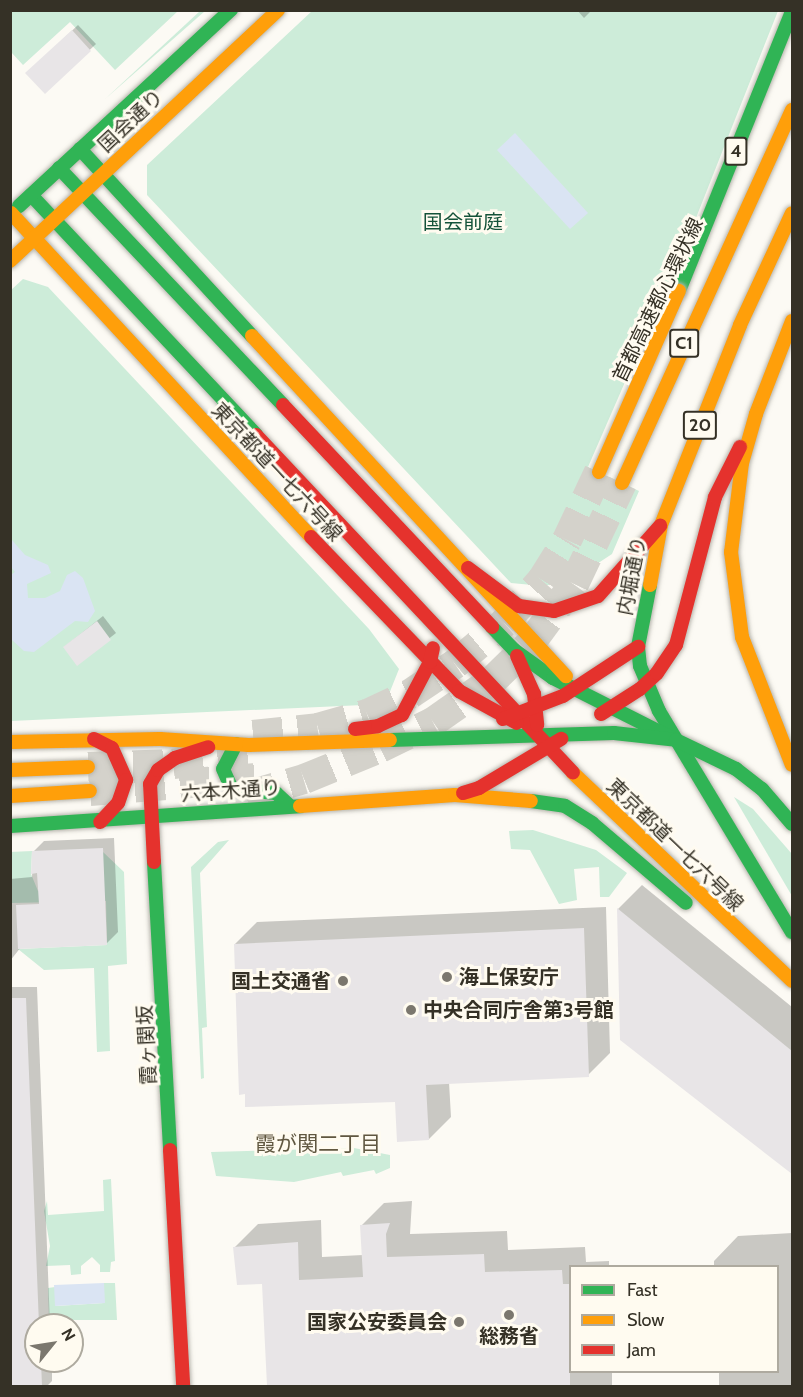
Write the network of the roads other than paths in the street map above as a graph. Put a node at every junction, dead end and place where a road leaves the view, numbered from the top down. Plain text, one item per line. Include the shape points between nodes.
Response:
1 (231, 10) edge
2 (278, 10) edge
3 (792, 11) edge
4 (790, 103) edge
5 (80, 149) junction
6 (59, 168) junction
7 (103, 174) junction
8 (82, 194) junction
9 (30, 195) junction
10 (792, 213) edge
11 (11, 214) edge
12 (54, 220) junction
13 (35, 238) junction
14 (10, 261) edge
15 (679, 291) junction
16 (792, 321) edge
17 (751, 432) junction
18 (599, 472) tunnel mouth
19 (622, 483) tunnel mouth
20 (661, 525) junction
21 (468, 568) junction
22 (429, 621) junction
23 (638, 646) junction
24 (514, 650) junction
25 (430, 662) junction
26 (646, 683) junction
27 (577, 688) junction
28 (536, 708) junction
29 (610, 708) junction
30 (512, 716) junction
31 (535, 733) junction
32 (570, 733) junction
33 (438, 737) junction
34 (94, 739) junction
35 (676, 740) junction
36 (10, 742) edge
37 (217, 744) junction
38 (243, 745) junction
39 (548, 747) junction
40 (112, 748) junction
41 (792, 765) edge
42 (88, 767) tunnel mouth
43 (10, 770) edge
44 (507, 771) junction
45 (90, 791) tunnel mouth
46 (10, 795) edge
47 (455, 795) junction
48 (291, 806) junction
49 (155, 817) junction
50 (100, 822) junction
51 (792, 824) edge
52 (10, 826) edge
53 (792, 932) edge
54 (755, 947) junction
55 (792, 981) edge
56 (183, 1386) edge

1 - 5 main road, 国会通り
2 - 7 main road, 国会通り
3 - 15 main road, 4
4 - 15 main road, 首都高速都心環状線 / C1
4 - 19 main road, 首都高速都心環状線 / C1
5 - 6 main road, 国会通り
5 - 7 main road
6 - 8 main road
6 - 9 main road, 国会通り
7 - 8 main road, 国会通り
7 - 21 main road
8 - 12 main road, 国会通り
8 - 24 main road
9 - 11 main road, 国会通り
9 - 12 main road, 東京都道一七六号線
10 - 20 main road, 内堀通り / 20 via 740,325
11 - 13 main road, 東京都道一七六号線
12 - 13 main road, 国会通り
12 - 22 main road, 東京都道一七六号線
13 - 14 main road, 国会通り
13 - 25 main road, 東京都道一七六号線
15 - 18 main road, 首都高速都心環状線 / C1, bridge
16 - 17 main road
17 - 26 main road via 735,454 715,497 676,645
17 - 41 main road via 733,513 733,587 742,637
20 - 21 main road via 598,596 554,611 519,606
20 - 23 main road, 内堀通り / 20
21 - 27 main road
22 - 25 main road via 434,642
22 - 30 main road, 東京都道一七六号線
23 - 26 main road, 内堀通り / 20
23 - 27 main road
24 - 27 main road via 554,678
24 - 28 main road via 531,684
25 - 30 main road, 東京都道一七六号線 via 459,691
25 - 38 main road via 408,708 396,719 378,726
26 - 29 main road
26 - 35 main road, 内堀通り / 20
27 - 28 main road
27 - 29 main road
28 - 30 main road
28 - 31 main road
29 - 32 main road
29 - 35 main road
30 - 31 main road, 東京都道一七六号線
30 - 33 main road
31 - 32 main road
31 - 33 main road
31 - 39 main road, 東京都道一七六号線
31 - 44 main road via 525,754
32 - 35 main road
32 - 39 main road
33 - 38 main road
34 - 36 main road
34 - 37 main road
34 - 40 main road
35 - 51 main road via 736,769 762,789
35 - 53 main road, 内堀通り / 20
37 - 38 main road
37 - 49 main road, 霞ヶ関坂 via 175,758 158,770 150,784
38 - 48 main road via 224,769 232,789 276,793
39 - 44 main road
39 - 54 main road, 東京都道一七六号線
40 - 49 main road via 138,768 149,785
40 - 50 main road via 120,763 125,789
42 - 43 main road
44 - 47 main road via 479,788
45 - 46 main road
47 - 48 main road, 六本木通り
47 - 54 main road via 565,806 592,823 701,915
48 - 49 main road, 六本木通り
49 - 50 main road, 六本木通り
49 - 56 main road, 霞ヶ関坂
50 - 52 main road, 六本木通り
54 - 55 main road, 東京都道一七六号線

